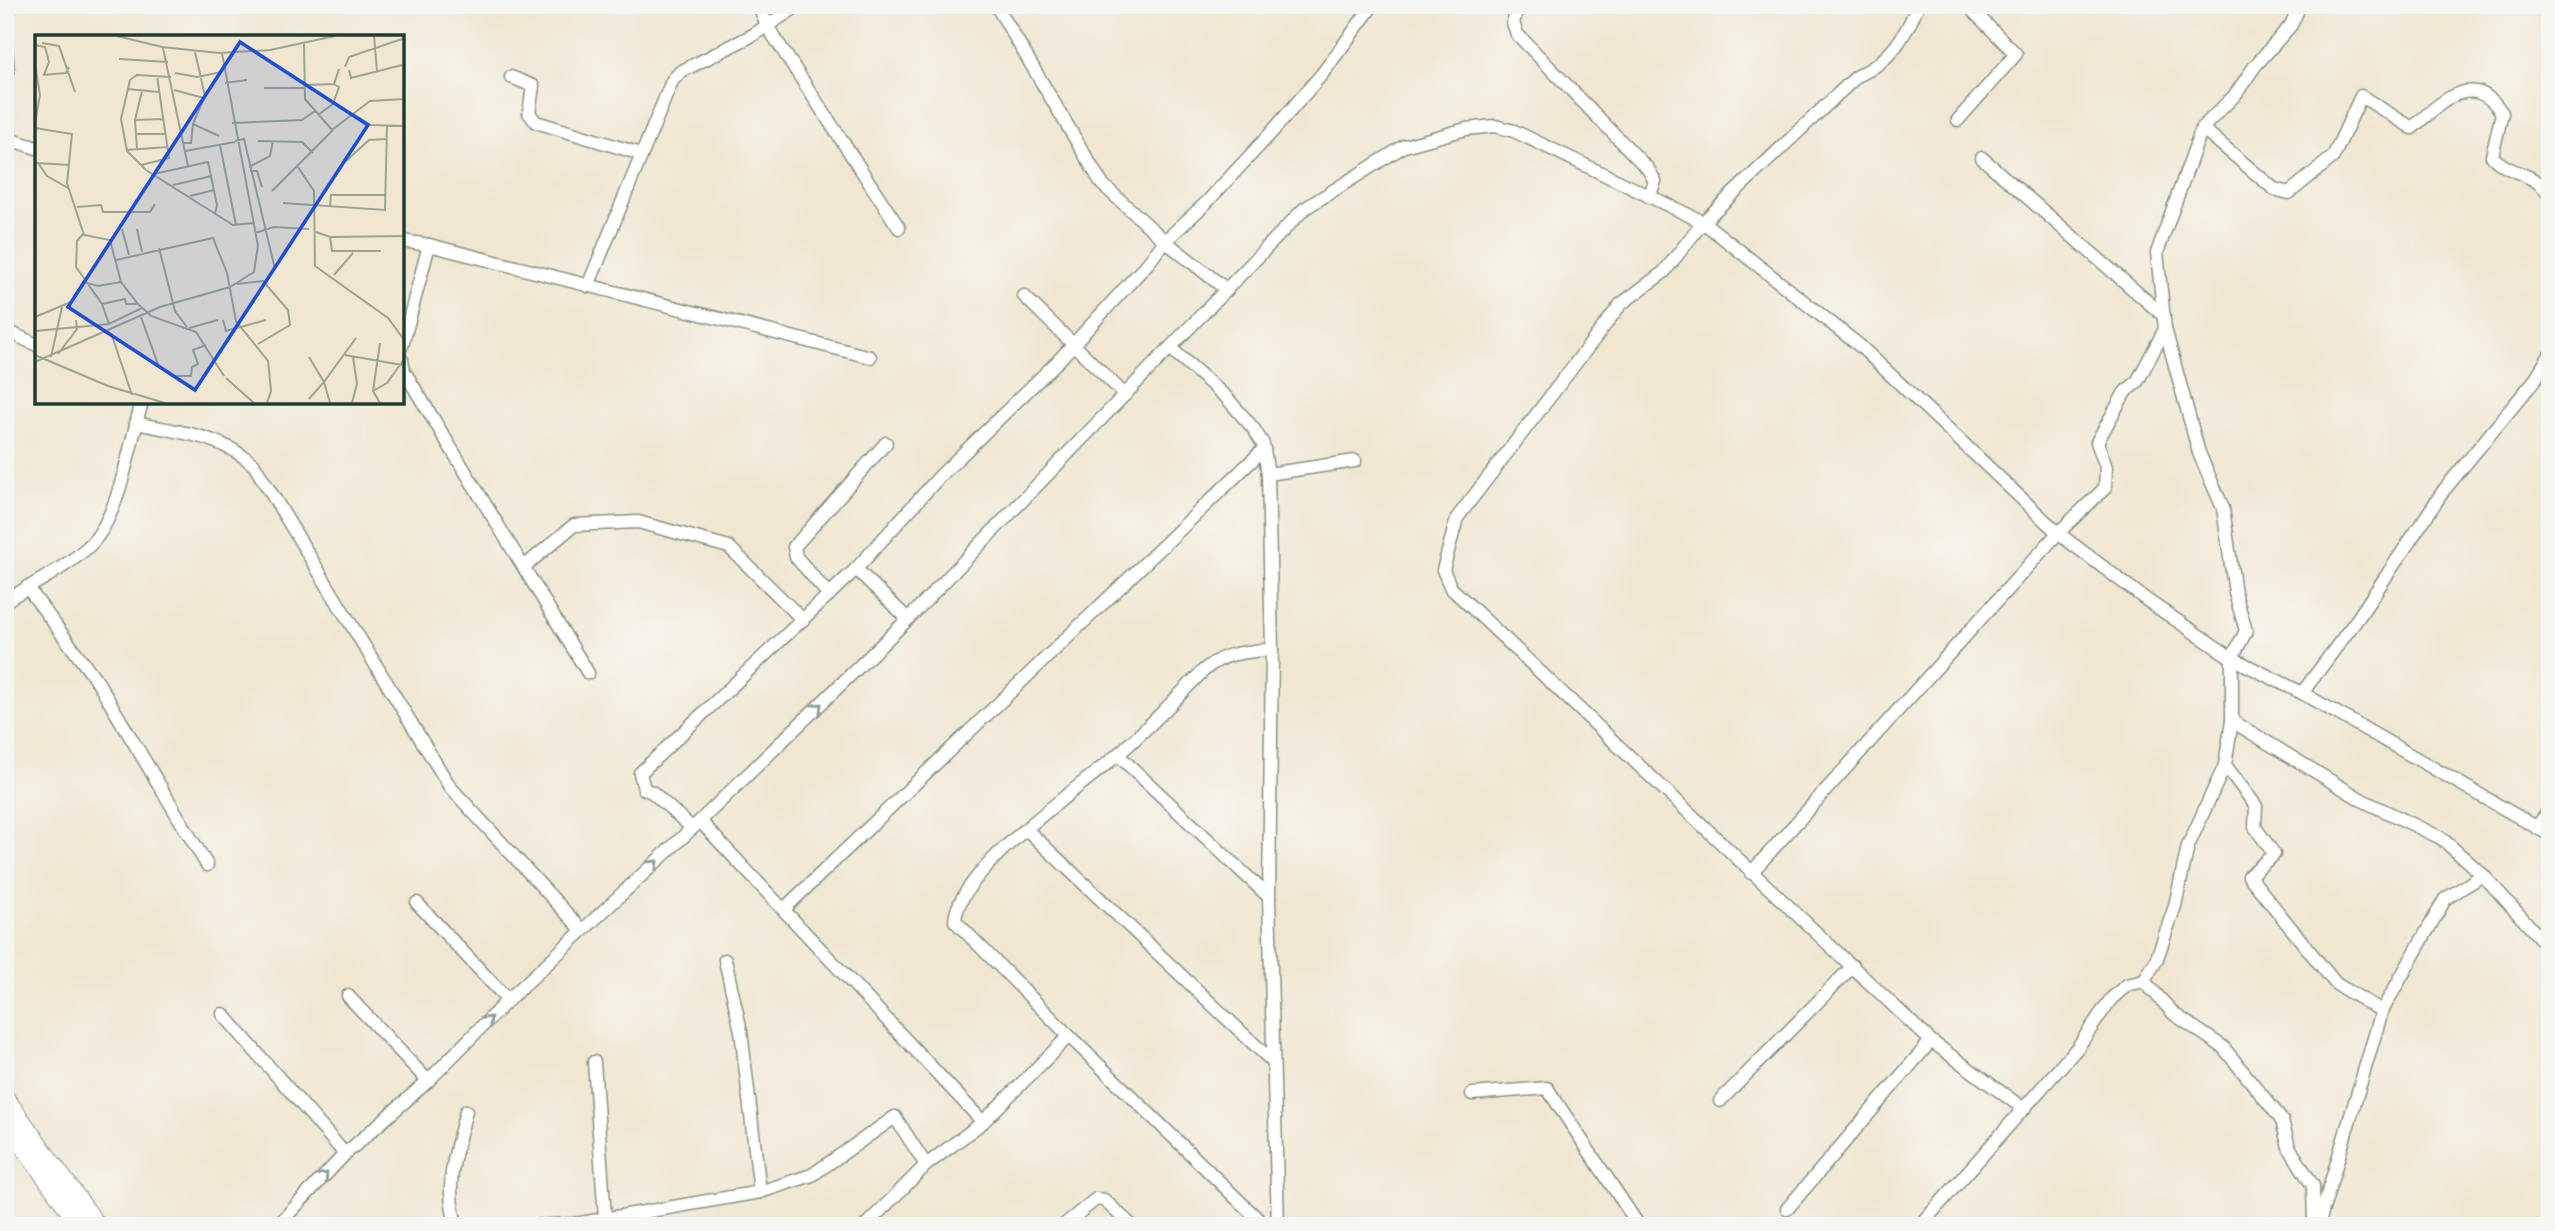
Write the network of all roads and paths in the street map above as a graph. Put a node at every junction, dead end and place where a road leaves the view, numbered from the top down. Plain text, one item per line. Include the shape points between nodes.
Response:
1 (759, 5) edge
2 (799, 5) edge
3 (996, 5) edge
4 (1373, 5) edge
5 (1518, 5) edge
6 (1918, 5) edge
7 (1967, 5) edge
8 (2300, 5) edge
9 (767, 26) junction
10 (5, 40) edge
11 (511, 77) dead end
12 (5, 79) edge
13 (1958, 120) dead end
14 (2202, 128) junction
15 (5, 138) edge
16 (35, 147) edge
17 (641, 154) junction
18 (1982, 158) dead end
19 (2550, 196) edge
20 (1649, 197) junction
21 (1703, 222) junction
22 (899, 228) dead end
23 (404, 241) edge
24 (1165, 241) junction
25 (429, 245) junction
26 (588, 286) junction
27 (1227, 290) junction
28 (1024, 296) dead end
29 (2164, 322) junction
30 (5, 330) edge
31 (404, 339) edge
32 (35, 344) edge
33 (1073, 345) junction
34 (1170, 348) junction
35 (2550, 355) edge
36 (870, 357) dead end
37 (404, 371) edge
38 (1125, 395) junction
39 (141, 404) edge
40 (136, 424) junction
41 (886, 443) dead end
42 (1264, 449) junction
43 (1356, 461) dead end
44 (1268, 474) junction
45 (2058, 533) junction
46 (525, 566) junction
47 (856, 569) junction
48 (27, 587) junction
49 (830, 595) junction
50 (5, 601) edge
51 (803, 620) junction
52 (908, 620) junction
53 (1272, 649) junction
54 (2232, 658) junction
55 (588, 673) dead end
56 (2302, 693) junction
57 (2232, 721) junction
58 (1118, 755) junction
59 (2225, 765) junction
60 (2550, 810) edge
61 (696, 825) junction
62 (2537, 826) junction
63 (1026, 829) junction
64 (2550, 835) edge
65 (207, 865) dead end
66 (1751, 873) junction
67 (2483, 875) junction
68 (1269, 897) junction
69 (416, 903) dead end
70 (783, 909) junction
71 (582, 930) junction
72 (2550, 948) edge
73 (725, 960) dead end
74 (1853, 967) junction
75 (2144, 981) junction
76 (348, 996) dead end
77 (508, 1000) junction
78 (2382, 1012) junction
79 (223, 1014) dead end
80 (1069, 1037) junction
81 (1931, 1041) junction
82 (1272, 1060) junction
83 (594, 1062) dead end
84 (428, 1081) junction
85 (1472, 1094) dead end
86 (5, 1098) edge
87 (1720, 1101) dead end
88 (2024, 1109) junction
89 (466, 1111) dead end
90 (5, 1121) edge
91 (983, 1122) junction
92 (345, 1154) junction
93 (926, 1165) junction
94 (760, 1192) junction
95 (1787, 1209) dead end
96 (605, 1219) junction
97 (281, 1224) edge
98 (534, 1225) edge
99 (81, 1226) edge
100 (97, 1226) edge
101 (457, 1226) edge
102 (865, 1226) edge
103 (1063, 1226) edge
104 (1132, 1226) edge
105 (1265, 1226) edge
106 (1278, 1226) edge
107 (1639, 1226) edge
108 (1920, 1226) edge
109 (2316, 1226) edge

1 - 9 street
2 - 9 street
3 - 24 street via 1102,184
4 - 24 street via 1271,133
5 - 20 street via 1513,23 1517,34 1648,169 1655,181
6 - 21 street via 1909,31 1885,60 1857,76
7 - 13 street via 2017,54
8 - 14 street via 2291,25
9 - 17 street via 680,72
9 - 22 street
10 - 12 street
11 - 17 street via 533,86 529,113 536,121
14 - 19 street via 2274,190 2289,193 2333,157 2361,96 2412,128 2452,94 2473,92 2502,113 2492,156 2537,179
14 - 29 street via 2159,243
15 - 16 street
17 - 26 street
18 - 29 street
20 - 21 street
20 - 27 street via 1514,131 1495,126 1466,129 1404,146 1304,209
21 - 45 street via 1860,346
21 - 66 street via 1664,272 1621,304 1461,512 1443,570 1451,587
23 - 25 street
24 - 27 street
24 - 33 street
25 - 26 street
25 - 31 street
26 - 36 street
27 - 34 street
28 - 33 street
29 - 45 street via 2137,382 2125,392 2097,442 2106,467 2105,488
29 - 54 street via 2201,460 2223,509 2235,593 2246,631
30 - 32 street
33 - 38 street
33 - 47 street via 941,475
34 - 38 street
34 - 42 street via 1243,415
35 - 56 street via 2444,490
37 - 46 street
38 - 52 street
39 - 40 street
40 - 48 street via 113,507 98,537
40 - 71 street via 217,441 254,465 450,787
41 - 49 street via 794,547 796,557
42 - 44 street
42 - 70 street
43 - 44 street
44 - 53 street
45 - 54 street
45 - 66 street
46 - 51 street via 574,525 638,523 729,547
46 - 55 street
47 - 49 street
47 - 52 street
48 - 50 street
48 - 65 street via 97,681
49 - 51 street
51 - 61 street via 640,772 644,789
61 -> 52 street
53 - 58 street via 1218,658
53 - 68 street
54 - 56 street
54 - 57 street
56 - 62 street
57 - 59 street
57 - 67 street via 2362,800 2441,838
58 - 63 street
58 - 68 street
59 - 75 street via 2188,845 2168,929
59 - 78 street via 2256,806 2255,827 2274,854 2249,876 2336,984
60 - 62 street
61 - 70 street
71 -> 61 street
62 - 64 street
63 - 80 street via 964,892 956,921
63 - 82 street
66 - 74 street
67 - 72 street
67 - 78 street via 2445,899
68 - 82 street
69 - 77 street
70 - 91 street
71 - 77 street
73 - 94 street via 741,1031
74 - 81 street
74 - 87 street
75 - 88 street via 2127,985 2111,999 2078,1047
75 - 109 street via 2175,1014 2222,1047 2280,1119 2289,1147 2313,1186
76 - 84 street
84 -> 77 street
78 - 109 street
79 - 92 street
80 - 91 street
80 - 105 street
81 - 88 street
81 - 95 street
82 - 106 street
83 - 96 street
84 - 92 street
85 - 107 street via 1547,1088
86 - 100 highway
88 - 108 street
89 - 101 street via 449,1188
90 - 99 highway
91 - 93 street
97 -> 92 street
93 - 94 street via 895,1117 812,1175
93 - 102 street
94 - 96 street
96 - 98 street
103 - 104 street via 1096,1199 1104,1200

